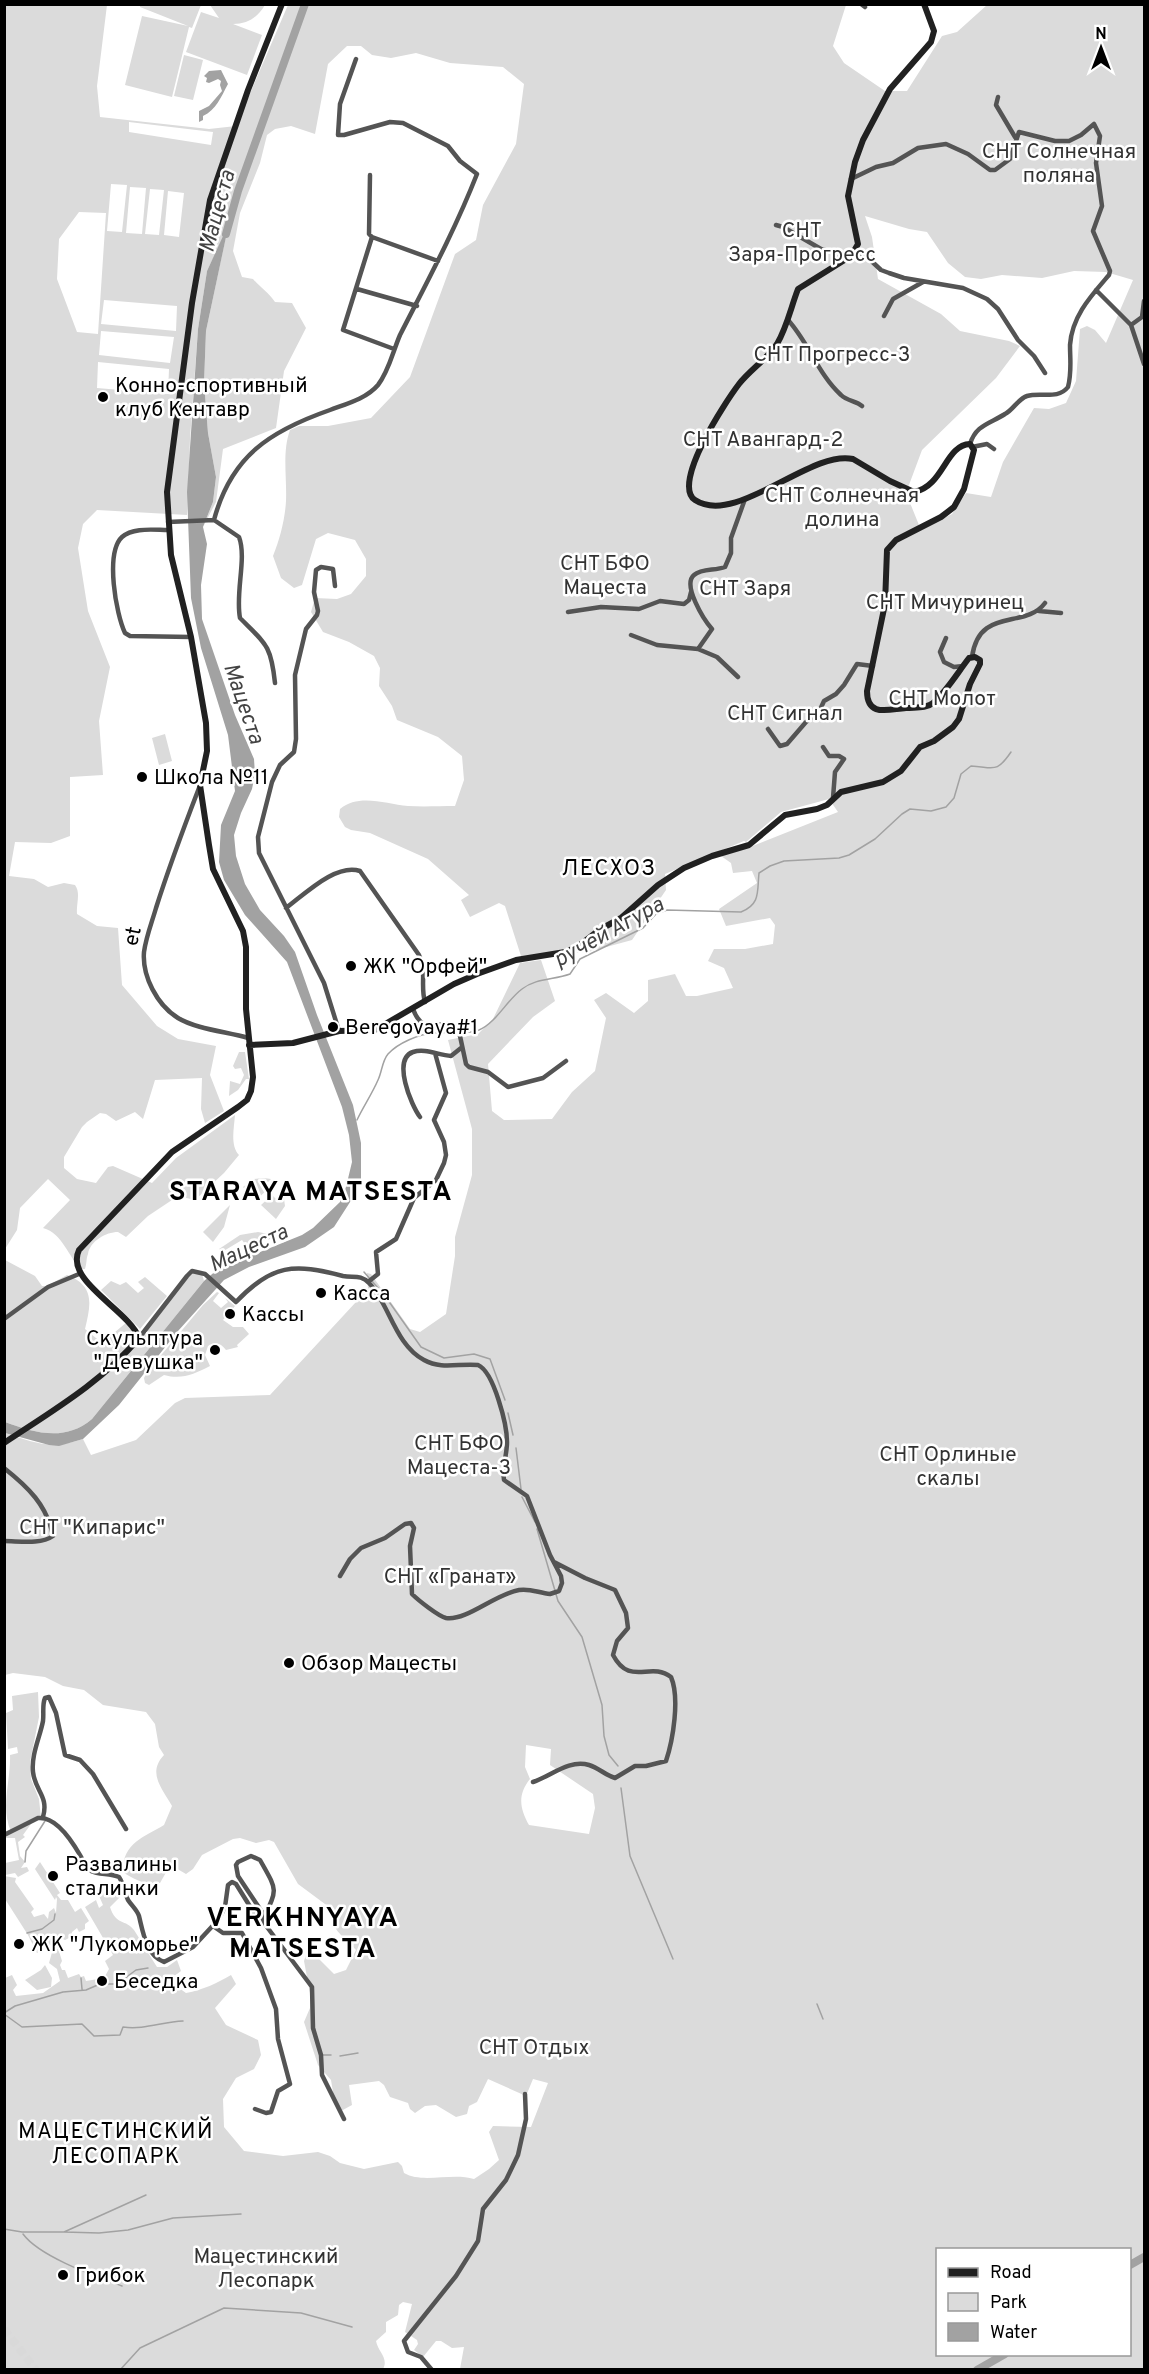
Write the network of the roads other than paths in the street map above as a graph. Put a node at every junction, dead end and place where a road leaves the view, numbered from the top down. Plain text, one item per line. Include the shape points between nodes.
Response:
1 (282, 4) edge
2 (924, 4) edge
3 (356, 59) dead end
4 (998, 97) dead end
5 (1015, 137) junction
6 (370, 175) dead end
7 (851, 179) junction
8 (776, 225) dead end
9 (372, 237) junction
10 (856, 251) junction
11 (438, 261) junction
12 (840, 263) junction
13 (923, 282) junction
14 (357, 289) junction
15 (1096, 291) junction
16 (1144, 301) edge
17 (417, 306) junction
18 (884, 316) dead end
19 (1143, 317) edge
20 (788, 320) junction
21 (1131, 324) junction
22 (394, 349) junction
23 (1144, 364) edge
24 (1045, 373) dead end
25 (862, 406) dead end
26 (971, 446) junction
27 (994, 449) dead end
28 (745, 500) junction
29 (212, 520) junction
30 (168, 522) junction
31 (168, 530) junction
32 (335, 586) dead end
33 (692, 592) junction
34 (1044, 603) dead end
35 (1039, 611) junction
36 (568, 612) dead end
37 (1061, 613) dead end
38 (631, 635) dead end
39 (191, 637) junction
40 (946, 638) dead end
41 (698, 649) junction
42 (972, 657) junction
43 (873, 666) junction
44 (963, 666) junction
45 (738, 677) dead end
46 (275, 683) dead end
47 (768, 729) dead end
48 (823, 747) dead end
49 (200, 785) junction
50 (833, 798) junction
51 (286, 908) junction
52 (425, 1002) junction
53 (413, 1009) junction
54 (339, 1031) junction
55 (249, 1042) junction
56 (461, 1048) junction
57 (435, 1053) junction
58 (566, 1061) dead end
59 (420, 1117) dead end
60 (79, 1274) junction
61 (368, 1282) junction
62 (4, 1319) edge
63 (139, 1338) junction
64 (4, 1443) edge
65 (4, 1468) edge
66 (4, 1541) edge
67 (554, 1562) junction
68 (340, 1576) dead end
69 (533, 1782) dead end
70 (43, 1817) junction
71 (126, 1829) dead end
72 (4, 1835) edge
73 (263, 1918) junction
74 (213, 1926) junction
75 (525, 2094) dead end
76 (255, 2109) dead end
77 (344, 2119) dead end
78 (432, 2370) edge

1 - 30 street via 210,200 170,468
2 - 7 street via 934,31 931,42 890,89 863,140
3 - 11 street via 340,104 338,135 390,122 403,123 448,146 477,174
4 - 5 street via 996,105
5 - 7 street via 1010,159 998,169 990,170 946,144 918,148 893,163
5 - 15 street via 1021,131 1069,141 1094,124 1099,132 1096,163 1102,206 1093,231 1110,271
6 - 9 street
7 - 10 street via 848,205 858,236
8 - 12 street via 833,252
9 - 11 street
9 - 14 street
10 - 12 street
10 - 13 street via 881,270
11 - 17 street
12 - 20 street via 798,289
13 - 18 street via 893,299
13 - 24 street via 963,288 987,299
14 - 17 street
14 - 22 street via 344,332
15 - 21 street
15 - 26 street via 1076,321 1070,345 1072,372 1066,390 1024,397 1006,414 981,426
16 - 19 street
17 - 22 street
19 - 21 street
20 - 25 street via 837,391
20 - 28 street via 776,345 723,406 699,449 689,479 689,494 694,500 720,504
21 - 23 street
22 - 29 street via 372,391 292,424 254,448 223,491
26 - 27 street via 987,444
26 - 28 street via 964,445 955,452 935,480 920,491 901,487 847,457 830,459
26 - 43 street via 974,454 964,489 954,507 896,540 886,554 885,604
28 - 33 street via 731,538 728,563 721,569 692,576
29 - 30 street
29 - 46 street via 239,537 240,618 271,652
30 - 31 street
31 - 39 street
31 - 39 street via 132,532 118,543 113,565 123,630 127,635
32 - 51 street via 333,569 316,570 314,592 318,610 305,633 295,675 294,752 280,765 272,782 257,845
33 - 36 street via 684,604 660,602 639,609 601,607
33 - 41 street via 699,612 712,629
34 - 35 street
35 - 37 street
35 - 42 street via 986,628 976,638
38 - 41 street via 657,645
39 - 49 street via 207,730
40 - 44 street via 940,652 944,662
41 - 45 street via 717,657
42 - 44 street
42 - 50 street via 980,664 953,727 920,747 901,771 883,782 840,792
43 - 44 street via 867,696 873,706 886,712 933,703
43 - 47 street via 857,664 844,685 824,701 818,714 787,744 777,744
48 - 50 street via 829,756 844,759 835,772
49 - 55 street via 213,869 244,940
49 - 55 street, et via 148,932 145,968 152,987 176,1017
50 - 52 street via 817,809 780,817 749,845 684,868 578,947 495,967 454,984
51 - 52 street via 331,876 347,870 360,871 420,955
51 - 54 street via 324,983
52 - 53 street
53 - 54 street via 375,1030
53 - 56 street via 425,1024 451,1024 460,1036
54 - 55 street via 304,1041
55 - 60 street via 253,1077 247,1100 177,1148 145,1180 79,1250 75,1263
56 - 57 street via 451,1056
56 - 58 street via 469,1067 488,1072 508,1087 543,1078
57 - 59 street via 415,1052 402,1063 413,1108
57 - 61 street via 445,1090 434,1120 444,1142 444,1163 436,1180 414,1198 396,1239 376,1252 378,1274
60 - 62 street via 48,1287
60 - 63 street via 132,1324
61 - 63 street via 359,1276 318,1269 285,1269 260,1279 236,1302 206,1275 192,1271
61 - 67 street via 413,1353 434,1365 478,1365 488,1372 507,1442 504,1480 527,1496
63 - 64 street via 98,1379
65 - 66 street via 41,1503 53,1536 30,1542
67 - 68 street via 562,1580 559,1591 550,1594 520,1589 501,1594 479,1608 444,1618 412,1594 411,1523 361,1548
67 - 69 street via 619,1594 627,1628 613,1655 627,1672 659,1672 670,1677 675,1698 673,1729 666,1761 635,1767 615,1778 598,1768 576,1764
70 - 71 street via 44,1799 35,1781 33,1765 43,1702 49,1697 65,1755 80,1760 93,1774
70 - 72 street
70 - 74 street via 53,1821 69,1838 91,1871 113,1875 123,1882 157,1959 167,1961 193,1947
73 - 73 street via 238,1876 238,1862 251,1856 260,1860 275,1886
73 - 74 street via 256,1916 236,1884 230,1883 222,1914
73 - 77 street via 312,1987 313,2028 322,2075
74 - 76 street via 223,1932 242,1932 261,1968 278,2018 278,2039 290,2084 278,2091 271,2112
75 - 78 street via 526,2119 518,2155 506,2180 483,2209 478,2241 456,2276 404,2341 408,2352 421,2357

